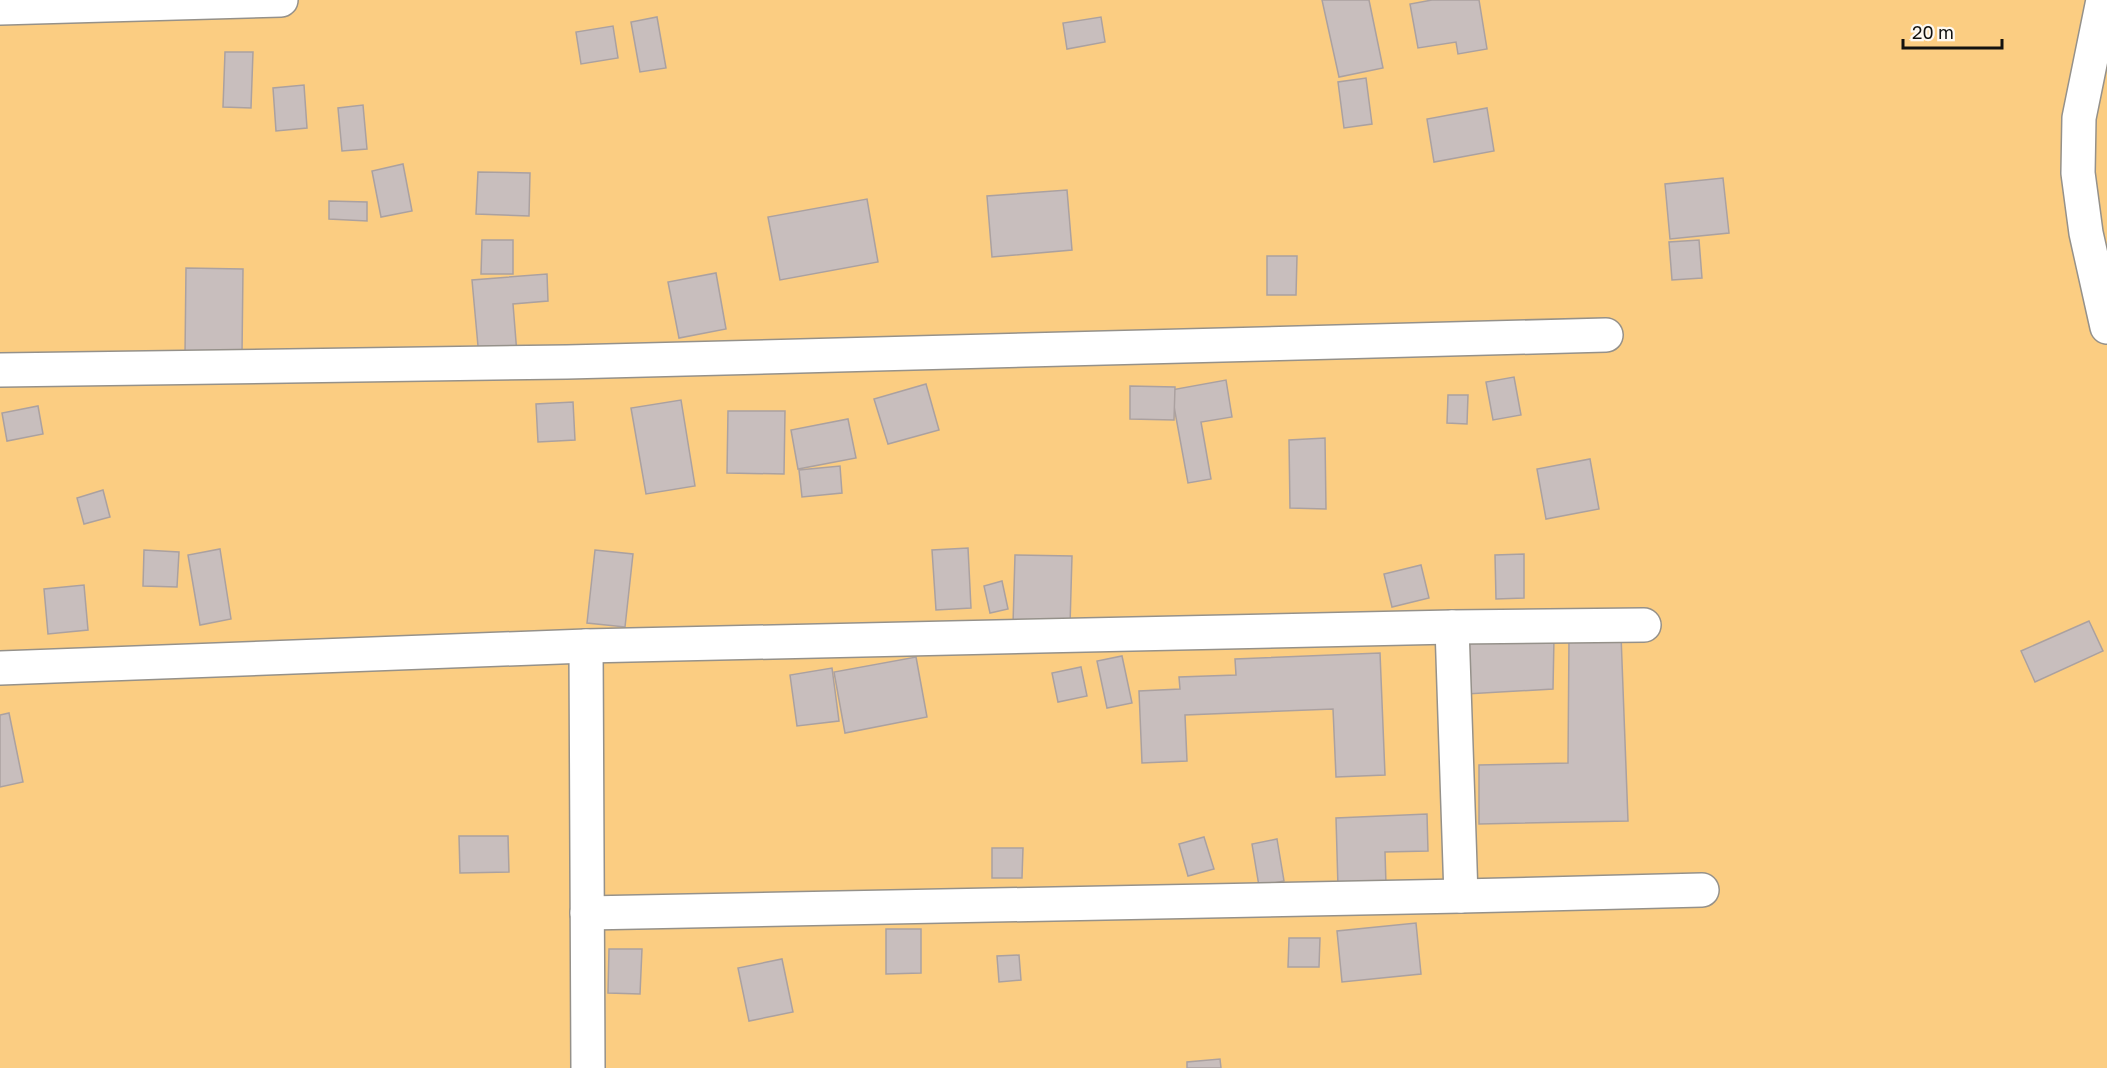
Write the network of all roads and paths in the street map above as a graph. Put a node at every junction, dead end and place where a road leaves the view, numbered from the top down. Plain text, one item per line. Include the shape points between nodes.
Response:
1 (281, 0) edge
2 (2103, 0) edge
3 (0, 9) edge
4 (2093, 116) edge
5 (2107, 327) edge
6 (1606, 336) dead end
7 (0, 370) edge
8 (1644, 625) dead end
9 (1452, 627) junction
10 (586, 646) junction
11 (0, 668) edge
12 (1701, 890) dead end
13 (1461, 896) junction
14 (587, 913) junction
15 (588, 1068) edge

1 - 3 street
2 - 4 street
4 - 5 street via 2078,173 2086,233
6 - 7 street via 567,362
8 - 9 street
9 - 10 street
9 - 13 street
10 - 11 street
10 - 14 street
12 - 13 street
13 - 14 street
14 - 15 street

